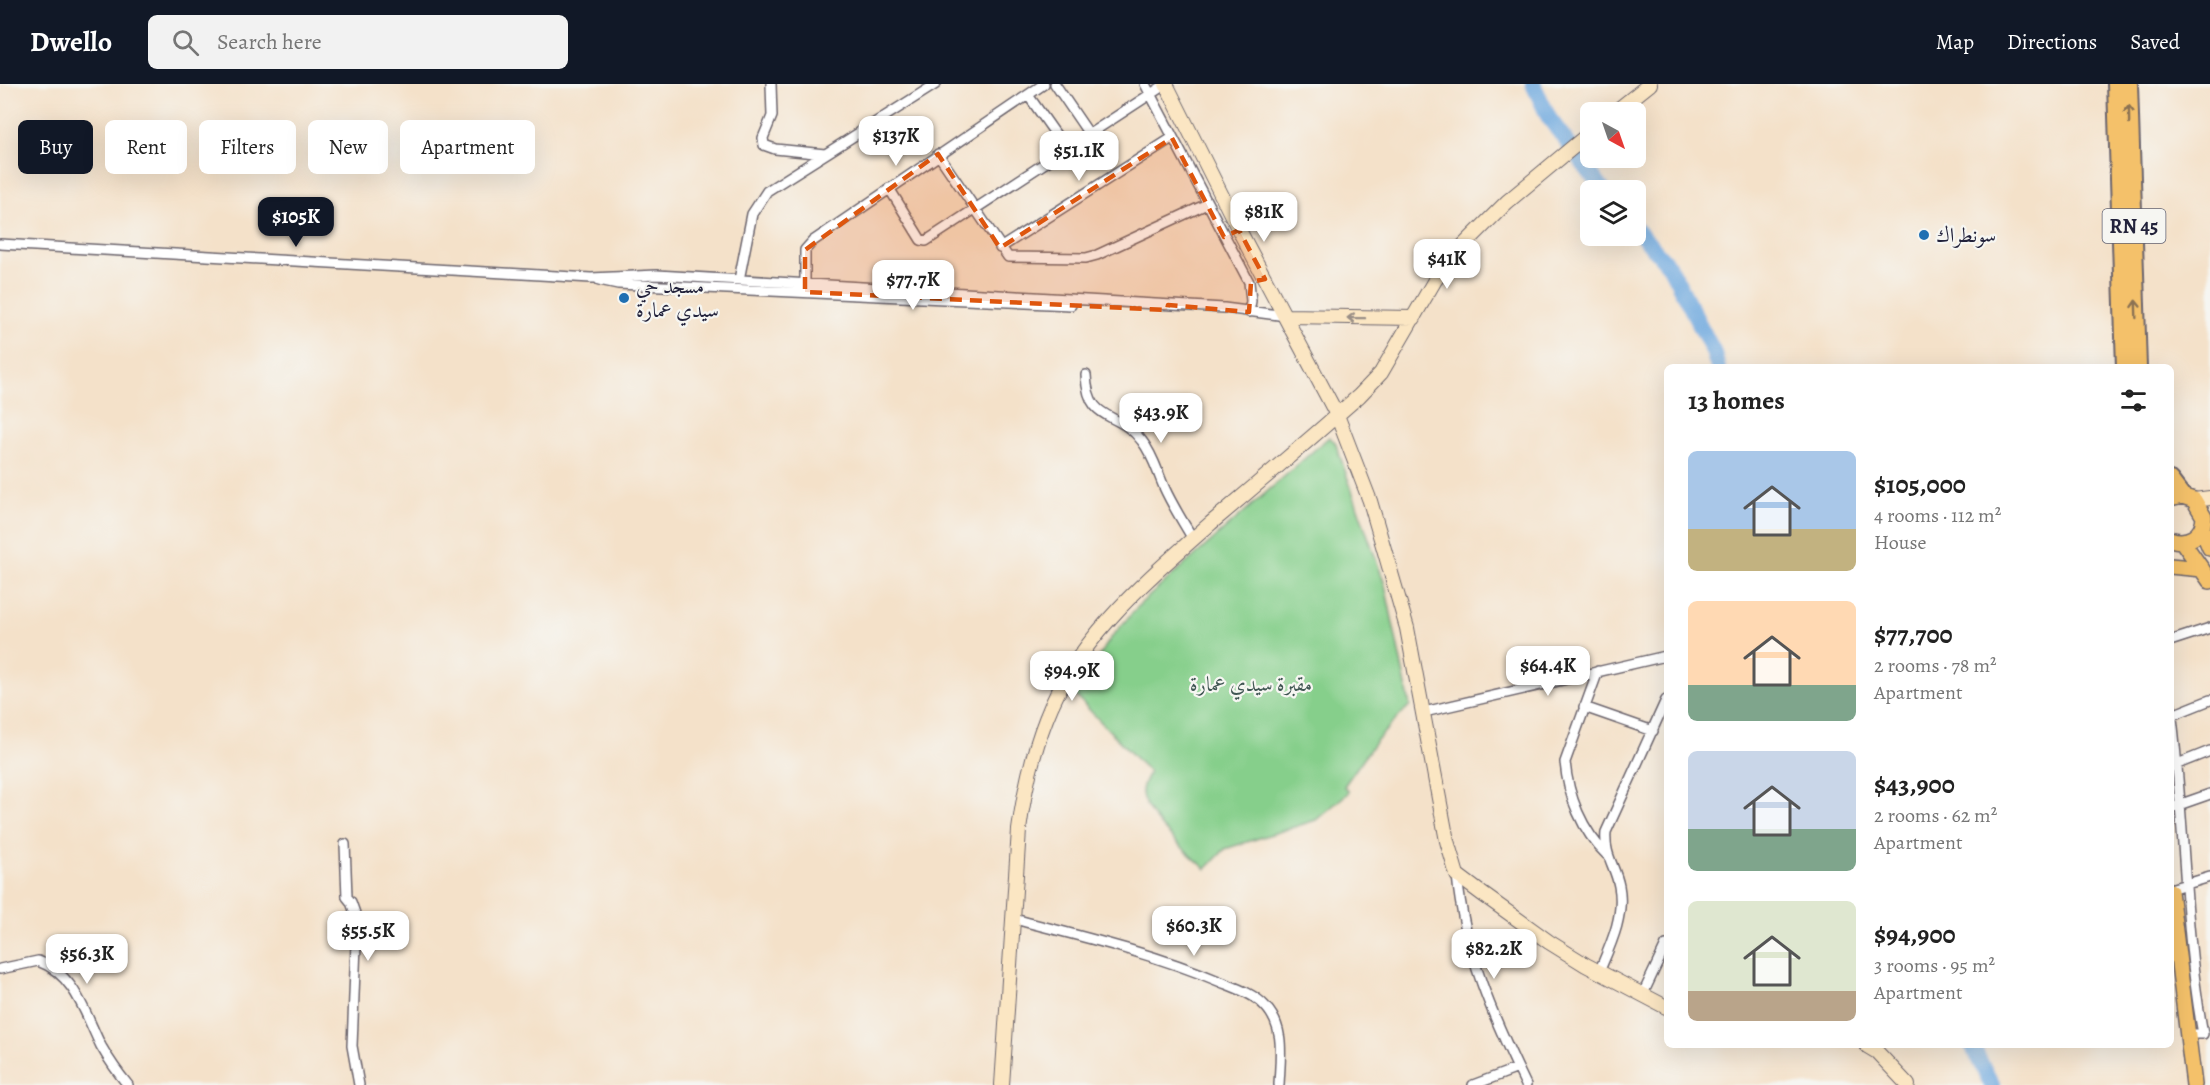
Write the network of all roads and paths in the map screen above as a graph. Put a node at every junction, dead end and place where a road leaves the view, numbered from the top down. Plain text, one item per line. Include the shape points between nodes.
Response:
1 (771, 84) edge
2 (936, 84) edge
3 (1044, 84) edge
4 (1055, 84) edge
5 (1145, 84) edge
6 (1166, 84) edge
7 (1650, 84) edge
8 (2116, 84) edge
9 (2129, 84) edge
10 (1150, 93) junction
11 (1028, 95) junction
12 (1628, 102) edge
13 (1089, 134) junction
14 (1172, 138) junction
15 (1580, 141) edge
16 (1066, 149) junction
17 (825, 154) junction
18 (938, 154) junction
19 (889, 188) junction
20 (1207, 204) junction
21 (975, 208) junction
22 (1239, 230) junction
23 (1224, 237) junction
24 (0, 244) edge
25 (1000, 248) junction
26 (591, 278) junction
27 (1265, 279) junction
28 (739, 280) junction
29 (1249, 282) junction
30 (805, 288) junction
31 (1249, 312) junction
32 (1286, 316) junction
33 (1414, 318) junction
34 (2125, 364) edge
35 (2138, 364) edge
36 (1086, 375) dead end
37 (1337, 415) junction
38 (2182, 498) edge
39 (2210, 498) edge
40 (2205, 523) edge
41 (1193, 539) junction
42 (2176, 540) edge
43 (2210, 548) edge
44 (2174, 567) edge
45 (2206, 575) edge
46 (2210, 628) edge
47 (2174, 641) edge
48 (1664, 656) edge
49 (1598, 671) junction
50 (2210, 700) edge
51 (1664, 705) edge
52 (1584, 707) junction
53 (1424, 712) junction
54 (2174, 714) edge
55 (1653, 731) junction
56 (2210, 751) edge
57 (2174, 765) edge
58 (2210, 794) edge
59 (2182, 805) junction
60 (2174, 806) edge
61 (345, 844) dead end
62 (1606, 855) junction
63 (1457, 875) junction
64 (2210, 877) edge
65 (2186, 886) junction
66 (2174, 889) edge
67 (1014, 919) junction
68 (2174, 928) edge
69 (1664, 949) edge
70 (2178, 965) junction
71 (2194, 965) junction
72 (0, 969) edge
73 (1599, 972) junction
74 (1642, 996) junction
75 (1664, 1006) edge
76 (2200, 1034) edge
77 (1869, 1048) edge
78 (1518, 1068) junction
79 (128, 1085) edge
80 (359, 1085) edge
81 (1002, 1085) edge
82 (1279, 1085) edge
83 (1473, 1085) edge
84 (1526, 1085) edge
85 (1908, 1085) edge
86 (2194, 1085) edge

1 - 17 street via 772,116 764,145
2 - 17 street
3 - 11 street
4 - 13 street
5 - 10 street
6 - 10 street
6 - 22 main road
7 - 12 main road
8 - 34 highway, RN 45
35 -> 9 highway, RN 45
10 - 13 street
10 - 14 street
11 - 16 street
11 - 18 street
13 - 16 street
14 - 20 street
14 - 25 street
15 - 33 main road via 1507,202 1456,253
16 - 21 street
17 - 28 street via 766,191 756,205
18 - 19 street
18 - 21 street
19 - 21 street via 923,242
19 - 30 street via 808,246
20 - 23 street
20 - 25 street via 1086,258 1008,257
21 - 25 street
22 - 23 street
22 - 27 main road
23 - 29 street
24 - 26 street
26 - 28 street via 657,275
26 - 30 street via 618,284
27 - 29 street
27 - 32 main road
28 - 30 street
29 - 31 street
30 - 31 street
31 - 32 street
33 -> 32 main road
32 - 37 main road
33 - 37 main road via 1381,373
36 - 41 street via 1087,394 1095,407 1134,431 1143,442
37 - 41 main road
37 - 53 main road via 1388,558
38 - 39 main road
38 - 40 main road via 2203,510
40 - 42 main road via 2194,538
40 - 43 main road
41 - 67 main road via 1108,620 1064,683 1046,718 1023,799
42 - 45 main road
44 - 45 main road
46 - 47 street
48 - 49 street
49 - 52 street
49 - 53 street
50 - 54 street
51 - 55 street
52 - 55 street
52 - 62 street via 1565,762 1566,777 1582,823
53 - 63 main road
55 - 62 street via 1606,832
56 - 57 street
57 - 59 street
58 - 59 street
59 - 60 street
59 - 65 street
61 - 80 street via 347,897 357,919 351,1046
62 - 73 street via 1616,873 1620,899 1615,933
63 - 73 main road via 1549,942
63 - 78 street via 1473,964
64 - 65 street
65 - 66 street
65 - 71 street
67 - 81 main road
67 - 82 street via 1125,948 1251,995 1266,1007 1280,1031
68 - 70 main road
69 - 74 street
70 - 71 street
70 - 76 main road
71 - 76 street
72 - 79 street via 38,961 64,978 77,995 102,1048
73 - 74 main road
74 - 75 main road
76 - 86 main road
77 - 85 main road
78 - 83 street
78 - 84 street

